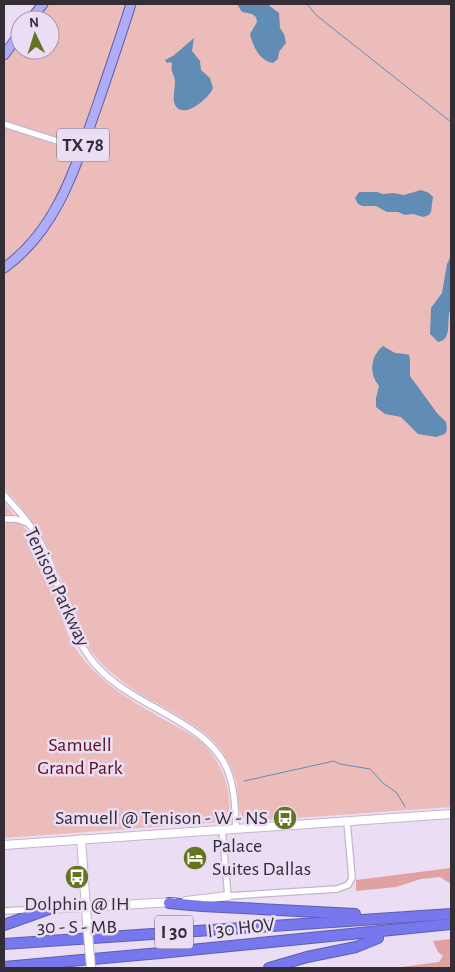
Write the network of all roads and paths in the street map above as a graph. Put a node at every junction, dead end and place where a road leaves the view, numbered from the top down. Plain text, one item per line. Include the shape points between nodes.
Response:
1 (132, 4) edge
2 (4, 124) edge
3 (82, 149) junction
4 (4, 268) edge
5 (4, 495) edge
6 (4, 519) edge
7 (30, 524) junction
8 (451, 814) edge
9 (347, 821) junction
10 (236, 828) junction
11 (222, 829) junction
12 (81, 840) junction
13 (4, 845) edge
14 (228, 896) junction
15 (169, 903) junction
16 (86, 906) junction
17 (49, 909) junction
18 (4, 911) edge
19 (451, 914) edge
20 (398, 917) junction
21 (431, 924) junction
22 (451, 924) edge
23 (4, 925) edge
24 (451, 930) edge
25 (82, 938) junction
26 (378, 938) junction
27 (4, 944) edge
28 (4, 950) edge
29 (4, 967) edge
30 (73, 968) edge
31 (90, 968) edge
32 (269, 968) edge

1 - 3 main road, TX 78
2 - 3 street
3 - 4 main road, TX 78 via 50,220 30,245
5 - 7 street, Tenison Parkway
6 - 7 street
7 - 10 street, Tenison Parkway via 48,558 70,623 98,668 130,694 197,732 216,750 231,782
8 - 9 main road
9 - 10 main road
9 - 14 street via 352,878 348,885 337,889
10 - 11 main road
11 - 12 main road
11 - 14 street
12 - 13 main road
12 - 16 main road
14 - 15 main road
15 - 16 main road
15 - 20 highway
16 - 17 main road
16 - 31 main road, bridge
17 - 18 street
17 - 23 highway
19 - 21 highway, I 30
20 - 21 highway, I 30
20 - 25 highway, I 30
21 - 22 highway, I 30 HOV
21 - 24 highway, I 30
21 - 26 highway, I 30
21 - 29 highway, I 30 HOV via 278,942
25 - 27 highway, I 30
25 - 28 highway
26 - 30 highway, I 30
26 - 32 highway via 356,947

